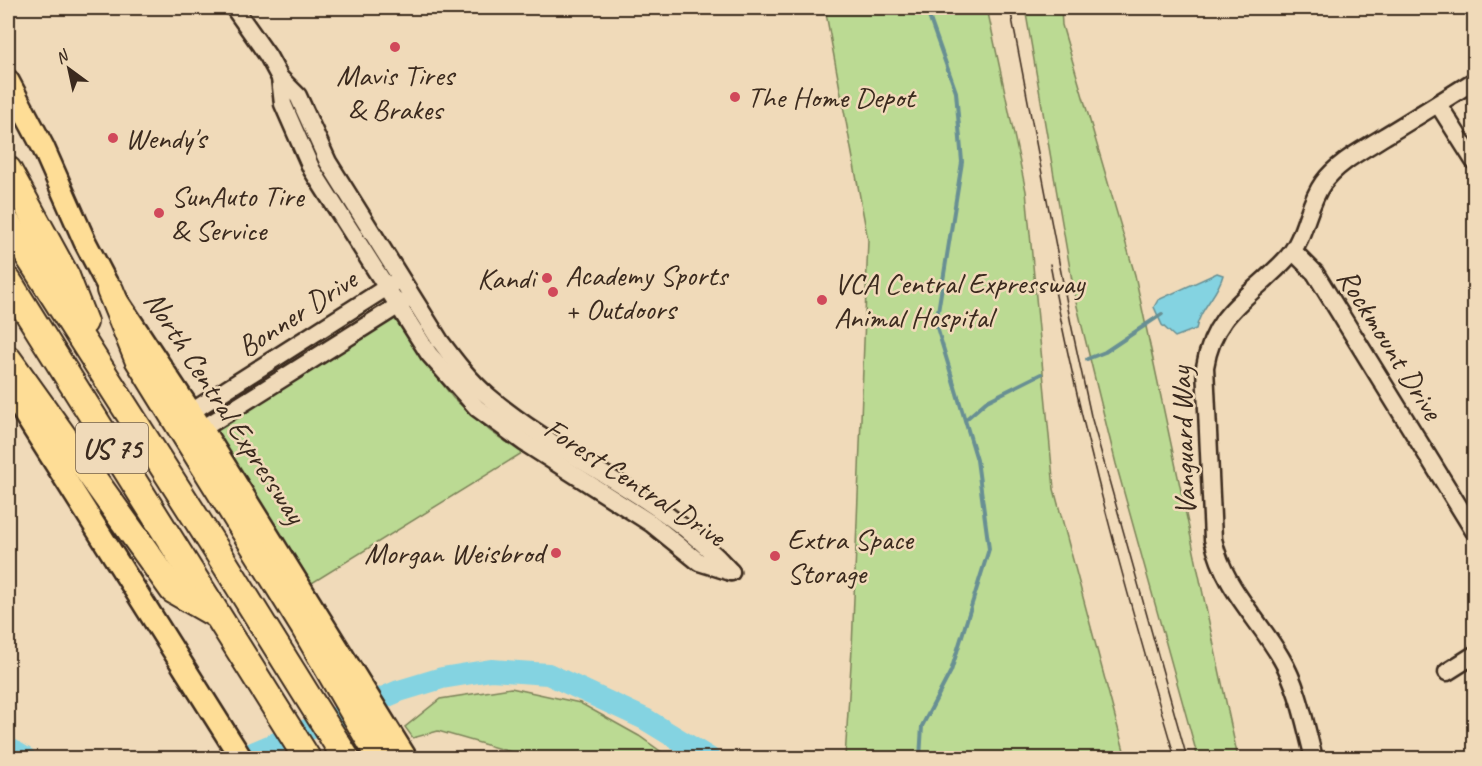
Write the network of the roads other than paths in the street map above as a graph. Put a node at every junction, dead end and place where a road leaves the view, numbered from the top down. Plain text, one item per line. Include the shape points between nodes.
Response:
1 (234, 8) edge
2 (280, 78) junction
3 (8, 81) edge
4 (1474, 81) edge
5 (1438, 104) junction
6 (1474, 161) edge
7 (8, 170) edge
8 (8, 224) edge
9 (1293, 251) junction
10 (401, 279) junction
11 (8, 281) edge
12 (386, 288) junction
13 (110, 290) junction
14 (405, 301) junction
15 (8, 359) edge
16 (105, 375) junction
17 (8, 388) edge
18 (197, 421) junction
19 (530, 436) junction
20 (1474, 531) edge
21 (217, 615) junction
22 (315, 628) junction
23 (1474, 655) edge
24 (1447, 672) dead end
25 (395, 754) edge
26 (241, 759) edge
27 (308, 759) edge
28 (346, 759) edge
29 (1314, 759) edge

1 - 2 street, Forest Central Drive
2 - 10 street, Forest Central Drive via 298,96 328,162
2 - 12 street, Forest Central Drive via 283,104 312,170
3 - 13 main road, North Central Expressway
4 - 5 street, Vanguard Way
5 - 6 street
5 - 9 street, Vanguard Way via 1339,166 1322,184
7 - 16 highway via 66,276
8 - 16 highway, US 75
9 - 20 street, Rockmount Drive via 1315,273
9 - 29 street, Vanguard Way via 1221,321 1208,352 1206,379 1218,560 1228,583 1281,657
10 - 12 street, Bonner Drive
10 - 14 street, Forest Central Drive
11 - 21 highway, US 75
12 - 14 street, Forest Central Drive
12 - 18 street, Bonner Drive
13 - 18 main road, North Central Expressway
13 - 22 highway via 138,360
14 - 18 street, Bonner Drive
14 - 19 street, Forest Central Drive via 448,379 477,408
15 - 21 highway via 173,590
16 - 28 highway, US 75
17 - 26 main road
18 - 22 main road, North Central Expressway
19 - 19 street, Forest Central Drive via 699,562 731,572 710,547 662,509
21 - 27 highway, US 75
22 - 25 highway
23 - 24 street

